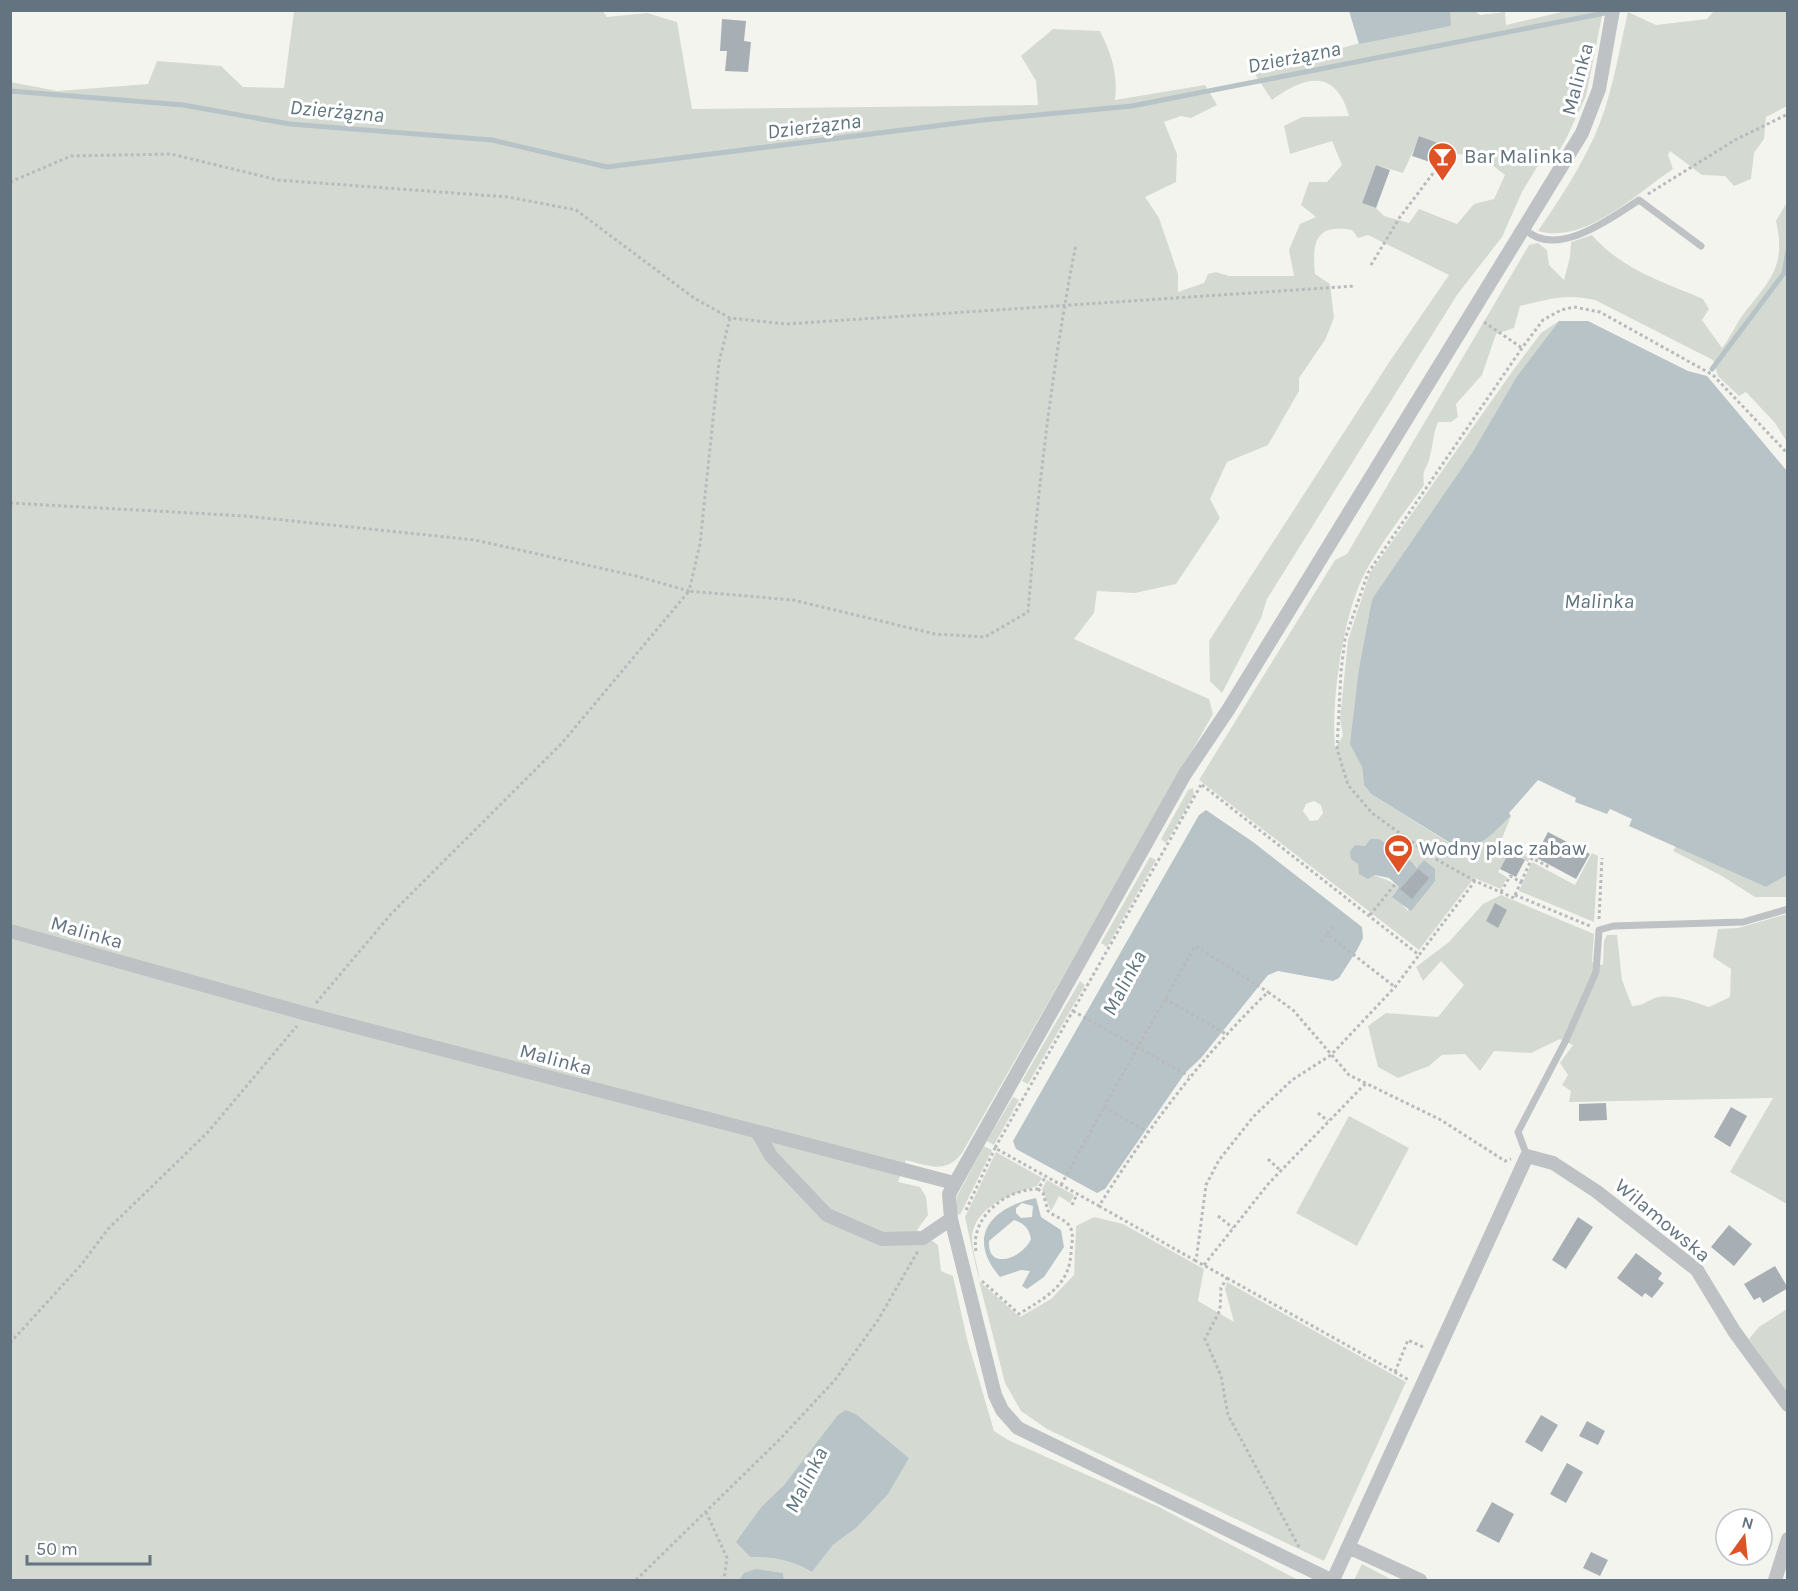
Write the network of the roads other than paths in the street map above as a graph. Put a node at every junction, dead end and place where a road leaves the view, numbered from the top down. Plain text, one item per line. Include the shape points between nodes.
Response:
1 (1613, 10) edge
2 (1525, 229) junction
3 (1701, 246) dead end
4 (1788, 909) edge
5 (10, 931) edge
6 (758, 1133) junction
7 (1527, 1156) junction
8 (954, 1184) junction
9 (951, 1219) junction
10 (1788, 1405) edge
11 (1788, 1539) edge
12 (1348, 1547) junction
13 (1332, 1581) edge
14 (1419, 1581) edge
15 (1775, 1581) edge

1 - 2 street, Malinka via 1593,109
2 - 3 lane via 1537,237 1568,238 1609,220 1639,200
2 - 8 street, Malinka via 1185,774
4 - 7 lane via 1743,922 1613,926 1599,930 1596,972 1518,1132
5 - 6 street, Malinka
6 - 8 street, Malinka
6 - 9 street via 771,1156 827,1215 882,1239 923,1238
7 - 10 street, Wilamowska via 1553,1163 1596,1191 1697,1270 1734,1331
7 - 12 street
8 - 9 street via 950,1194
9 - 13 street via 994,1395 1018,1428
11 - 15 street
12 - 13 street
12 - 14 street

